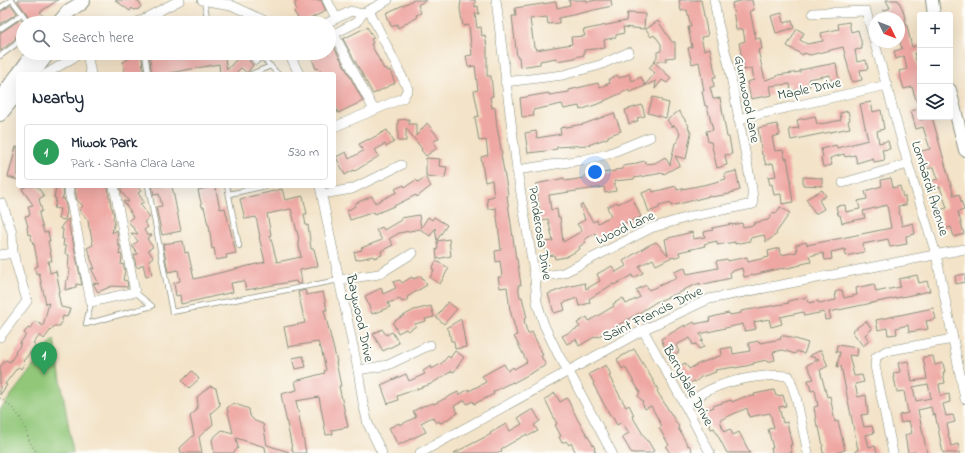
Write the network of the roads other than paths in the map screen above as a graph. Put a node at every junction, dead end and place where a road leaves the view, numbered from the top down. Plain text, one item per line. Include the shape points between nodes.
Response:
1 (12, 0) edge
2 (180, 0) edge
3 (203, 0) edge
4 (327, 0) edge
5 (388, 0) edge
6 (496, 0) edge
7 (714, 0) edge
8 (932, 0) edge
9 (81, 2) edge
10 (0, 8) edge
11 (365, 12) junction
12 (934, 12) edge
13 (813, 13) dead end
14 (22, 14) joint
15 (19, 16) edge
16 (65, 16) edge
17 (74, 16) edge
18 (152, 16) edge
19 (206, 16) edge
20 (246, 16) edge
21 (335, 16) edge
22 (16, 18) edge
23 (336, 18) edge
24 (0, 29) edge
25 (336, 33) edge
26 (336, 42) edge
27 (16, 44) edge
28 (629, 52) dead end
29 (0, 56) edge
30 (29, 60) edge
31 (43, 60) edge
32 (69, 60) edge
33 (88, 60) edge
34 (146, 60) edge
35 (266, 60) edge
36 (292, 60) edge
37 (271, 66) junction
38 (20, 72) edge
39 (34, 72) edge
40 (49, 72) edge
41 (91, 72) edge
42 (148, 72) edge
43 (256, 72) edge
44 (276, 72) edge
45 (298, 72) edge
46 (16, 77) edge
47 (506, 82) junction
48 (887, 86) junction
49 (16, 94) edge
50 (0, 99) edge
51 (953, 102) edge
52 (374, 110) junction
53 (0, 114) edge
54 (738, 119) junction
55 (336, 125) edge
56 (650, 137) dead end
57 (965, 150) edge
58 (908, 164) junction
59 (401, 165) dead end
60 (517, 170) junction
61 (843, 183) dead end
62 (68, 188) edge
63 (114, 188) edge
64 (148, 188) edge
65 (228, 188) edge
66 (257, 188) edge
67 (321, 190) edge
68 (229, 194) junction
69 (2, 203) dead end
70 (753, 204) joint
71 (239, 246) dead end
72 (965, 249) edge
73 (13, 253) junction
74 (413, 253) dead end
75 (936, 254) junction
76 (0, 255) edge
77 (535, 278) junction
78 (339, 280) junction
79 (135, 292) junction
80 (91, 302) junction
81 (643, 330) junction
82 (0, 337) edge
83 (953, 339) junction
84 (430, 345) dead end
85 (358, 370) junction
86 (568, 371) junction
87 (965, 399) edge
88 (685, 405) junction
89 (382, 453) edge
90 (420, 453) edge
91 (612, 453) edge
92 (710, 453) edge
93 (808, 453) edge
94 (893, 453) edge

1 - 10 lane
1 - 14 lane
2 - 18 street
3 - 19 lane
3 - 20 street via 231,5
4 - 21 street
5 - 11 street
6 - 47 street, Ponderosa Drive
7 - 54 street, Gumwood Lane
8 - 12 main road
9 - 16 main road
9 - 17 main road
11 - 23 street via 351,11
11 - 25 street via 356,22
11 - 52 street via 408,89 403,98
13 - 48 street, Lombardi Avenue via 866,11
14 - 15 lane
22 - 24 lane
26 - 52 street
27 - 29 lane
28 - 47 street via 600,65 563,75
30 - 38 main road
31 - 39 main road
32 - 40 street
33 - 41 street
34 - 42 lane
35 - 37 lane
36 - 45 street
37 - 43 lane
37 - 44 lane
46 - 50 main road
47 - 60 street, Ponderosa Drive
48 - 54 street, Maple Drive
48 - 58 street, Lombardi Avenue
49 - 53 main road
51 - 57 main road
52 - 55 street
54 - 70 street, Gumwood Lane
56 - 60 street via 608,154
58 - 61 street
58 - 75 street, Lombardi Avenue
59 - 67 street via 352,189
60 - 77 street, Ponderosa Drive
62 - 80 street
63 - 79 street
64 - 78 lane via 172,312
65 - 68 lane
66 - 68 lane
67 - 78 street, Baywood Drive
68 - 71 lane
69 - 73 street via 12,232
70 - 77 street, Wood Lane via 692,216 651,228 563,273
72 - 75 street, Saint Francis Drive
73 - 76 street
73 - 82 street via 27,301
74 - 78 street via 379,274
75 - 81 street, Saint Francis Drive via 709,299
75 - 83 street, Lombardi Avenue
77 - 86 street, Ponderosa Drive via 537,302 544,325
78 - 85 street, Baywood Drive
79 - 80 street
79 - 80 lane via 152,306 86,324
81 - 86 street, Saint Francis Drive
81 - 88 street, Berrydale Drive
83 - 87 street, Lombardi Avenue
83 - 94 street via 886,351 876,358 875,366
84 - 85 street via 388,365
85 - 89 street, Baywood Drive via 362,403 368,424
86 - 90 street, Saint Francis Drive
86 - 91 street, Ponderosa Drive
88 - 92 street, Berrydale Drive
88 - 93 street via 710,390 742,379 773,375 789,376

